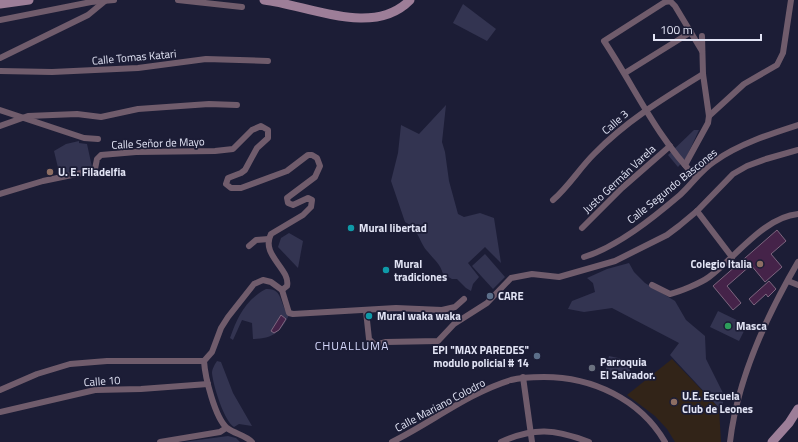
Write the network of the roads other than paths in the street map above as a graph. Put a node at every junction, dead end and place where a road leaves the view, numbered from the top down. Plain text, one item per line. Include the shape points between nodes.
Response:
1 (29, 0) edge
2 (114, 0) edge
3 (178, 0) edge
4 (264, 0) edge
5 (410, 0) edge
6 (792, 0) edge
7 (106, 1) junction
8 (0, 4) edge
9 (242, 7) dead end
10 (0, 20) edge
11 (691, 32) junction
12 (702, 36) dead end
13 (702, 51) junction
14 (0, 58) edge
15 (268, 61) dead end
16 (0, 71) edge
17 (625, 73) junction
18 (703, 74) junction
19 (236, 105) dead end
20 (0, 110) edge
21 (645, 110) junction
22 (709, 116) junction
23 (21, 117) junction
24 (798, 125) edge
25 (0, 126) edge
26 (98, 139) dead end
27 (670, 146) junction
28 (798, 150) edge
29 (685, 165) junction
30 (696, 177) junction
31 (0, 194) edge
32 (553, 200) dead end
33 (697, 211) junction
34 (798, 214) edge
35 (582, 228) dead end
36 (269, 239) junction
37 (249, 246) dead end
38 (584, 257) dead end
39 (732, 257) junction
40 (798, 262) edge
41 (788, 281) junction
42 (652, 285) dead end
43 (798, 285) edge
44 (282, 290) junction
45 (464, 299) dead end
46 (366, 310) junction
47 (204, 361) junction
48 (523, 378) junction
49 (208, 384) junction
50 (0, 390) edge
51 (798, 409) edge
52 (0, 412) edge
53 (226, 428) junction
54 (531, 431) junction
55 (564, 434) junction
56 (160, 442) edge
57 (252, 442) edge
58 (392, 442) edge
59 (501, 442) edge
60 (532, 442) edge
61 (562, 442) edge
62 (589, 442) edge
63 (665, 442) edge
64 (730, 442) edge
65 (772, 442) edge

1 - 8 street
2 - 7 street
3 - 9 street
4 - 5 street via 358,18 385,15 396,11
6 - 22 street via 783,53 777,65 744,84
7 - 10 street
7 - 14 street via 88,15
11 - 13 street
11 - 17 street
11 - 17 street via 674,4 667,1 660,5 604,41
12 - 13 street
13 - 18 street
15 - 16 street, Calle Tomas Katari via 206,59 138,68 52,72
17 - 21 street
18 - 21 street, Calle 3
18 - 22 street
19 - 23 street via 209,104 138,109 101,117 77,114
20 - 23 street
21 - 27 street
21 - 32 street, Calle 3 via 594,154
22 - 29 street via 708,123
23 - 25 street
23 - 26 street via 84,138
24 - 30 street, Calle Segundo Bascones via 765,136 727,154 714,161
27 - 29 street
27 - 35 street, Justo Germán Varela
28 - 33 street via 740,170 720,186
29 - 30 street
30 - 38 street, Calle Segundo Bascones via 680,194 634,230 597,253
31 - 36 street, Calle Señor de Mayo via 43,181 91,171 95,169 97,159 101,155 233,149 257,127 264,126 268,130 268,138 253,154 245,170 228,178 226,184 231,188 241,188 287,171 308,155 315,156 320,161 319,171 315,177 287,198 288,203 293,205 308,198 312,200 311,207 303,215 271,234
33 - 39 street
33 - 46 street via 667,235 615,261 559,277 532,274 511,278 487,304 454,324 438,341 386,342 374,345 369,339
34 - 39 street via 767,226
36 - 37 street via 256,240
36 - 44 street via 270,250 287,281 286,288
39 - 42 street via 708,278 675,293 670,294
40 - 41 street
41 - 43 street
41 - 64 street via 766,324 748,371 732,419
44 - 46 street via 289,313
44 - 47 street via 267,280 254,284 228,317 221,328 215,347
45 - 46 street via 450,309
47 - 49 street
47 - 50 street via 107,361 70,364 37,374
48 - 54 street
48 - 58 street, Calle Mariano Colodro via 494,387 467,400
48 - 63 street, Calle Mariano Colodro via 569,378 604,388 635,407
49 - 52 street, Calle 10 via 95,390
49 - 53 street
51 - 65 street
53 - 56 street via 220,432
53 - 57 street
54 - 55 street
54 - 59 street
54 - 60 street
55 - 61 street
55 - 62 street

